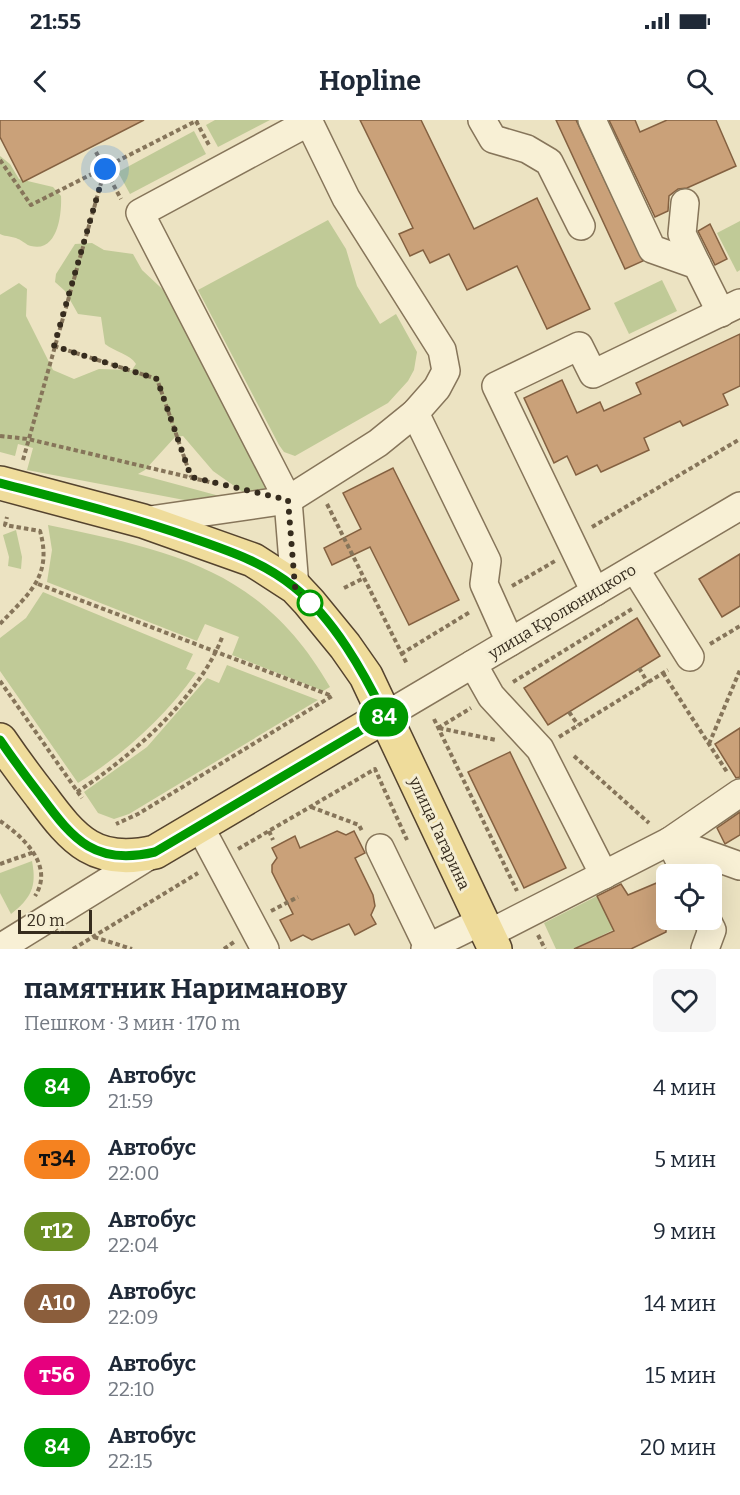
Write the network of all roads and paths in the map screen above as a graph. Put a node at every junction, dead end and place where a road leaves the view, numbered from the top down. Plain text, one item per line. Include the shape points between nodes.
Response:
1 (197, 120) edge
2 (482, 120) edge
3 (592, 120) edge
4 (308, 122) edge
5 (211, 148) dead end
6 (0, 160) edge
7 (105, 169) junction
8 (685, 203) dead end
9 (581, 226) dead end
10 (697, 265) junction
11 (730, 308) edge
12 (54, 346) junction
13 (415, 413) junction
14 (0, 436) edge
15 (28, 439) junction
16 (740, 439) edge
17 (10, 476) edge
18 (191, 477) junction
19 (316, 481) junction
20 (223, 485) dead end
21 (288, 500) junction
22 (740, 506) edge
23 (7, 517) dead end
24 (143, 521) junction
25 (590, 529) dead end
26 (364, 578) junction
27 (641, 579) junction
28 (38, 584) junction
29 (295, 587) junction
30 (344, 588) dead end
31 (595, 592) junction
32 (0, 624) edge
33 (740, 626) edge
34 (223, 635) dead end
35 (510, 642) junction
36 (216, 654) junction
37 (690, 657) junction
38 (407, 664) dead end
39 (473, 664) junction
40 (639, 668) dead end
41 (740, 670) edge
42 (663, 673) junction
43 (0, 681) edge
44 (648, 683) junction
45 (491, 696) junction
46 (569, 712) dead end
47 (385, 716) junction
48 (434, 719) dead end
49 (578, 725) junction
50 (438, 728) junction
51 (0, 740) edge
52 (709, 744) junction
53 (552, 748) junction
54 (573, 755) dead end
55 (78, 792) junction
56 (740, 793) edge
57 (87, 806) dead end
58 (311, 807) dead end
59 (0, 821) edge
60 (111, 825) dead end
61 (199, 825) junction
62 (268, 831) dead end
63 (273, 840) dead end
64 (372, 841) joint
65 (670, 842) junction
66 (34, 852) junction
67 (155, 852) junction
68 (0, 864) edge
69 (681, 864) edge
70 (740, 866) edge
71 (604, 875) junction
72 (40, 884) dead end
73 (298, 897) dead end
74 (269, 912) dead end
75 (528, 914) junction
76 (712, 930) edge
77 (488, 935) edge
78 (0, 948) edge
79 (427, 948) edge
80 (73, 949) edge
81 (132, 949) edge
82 (265, 949) edge
83 (545, 949) edge
84 (705, 949) edge

1 - 5 path
1 - 7 path
2 - 9 street via 493,139 527,149 549,162
3 - 10 street via 652,249
4 - 13 street via 346,198 442,350 446,371
4 - 21 street via 140,213
6 - 7 path via 31,205
7 - 12 path
8 - 10 street via 682,234
10 - 11 street
11 - 31 street via 592,374 579,346 496,386
12 - 15 path
12 - 18 path via 157,379
13 - 19 street
13 - 35 street via 487,561 484,584
14 - 15 path
15 - 17 path
15 - 18 path
16 - 25 path
17 - 24 main road, улица Гагарина
18 - 20 path
19 - 21 street
19 - 26 path
21 - 24 street
21 - 29 street
22 - 27 street, улица Кролюницкого
23 - 28 path via 5,525 40,531 44,552
24 - 29 main road, улица Гагарина via 254,560
26 - 30 path
26 - 38 path
27 - 31 street, улица Кролюницкого
27 - 37 street
27 - 45 path via 630,610
28 - 32 path
28 - 36 path
29 - 47 main road, улица Гагарина via 356,660
31 - 35 street, улица Кролюницкого
33 - 37 path
34 - 36 path
35 - 39 street, улица Кролюницкого
36 - 55 path via 144,743
36 - 60 path via 332,696 138,814
37 - 42 path
39 - 45 street
39 - 47 street, улица Кролюницкого
40 - 44 path
41 - 52 path
42 - 44 path
42 - 52 path
43 - 55 path
44 - 49 path
45 - 50 path
45 - 53 street
46 - 49 path
47 - 61 main road
47 - 77 main road, улица Гагарина
48 - 50 path
49 - 53 path via 555,739
50 - 53 path
50 - 75 path
51 - 67 main road via 64,828 82,844 100,853 119,856
52 - 56 path
53 - 71 street
54 - 65 path
55 - 57 path
56 - 65 street
58 - 64 path via 359,825
59 - 66 path via 20,834
61 - 67 main road
61 - 82 street
62 - 63 path
64 - 79 street
65 - 69 street
65 - 70 street
65 - 71 street
66 - 68 path
66 - 72 path
67 - 78 street
71 - 75 street
73 - 74 path
75 - 77 street
75 - 83 path
76 - 84 street
77 - 79 street
80 - 81 path via 93,937

